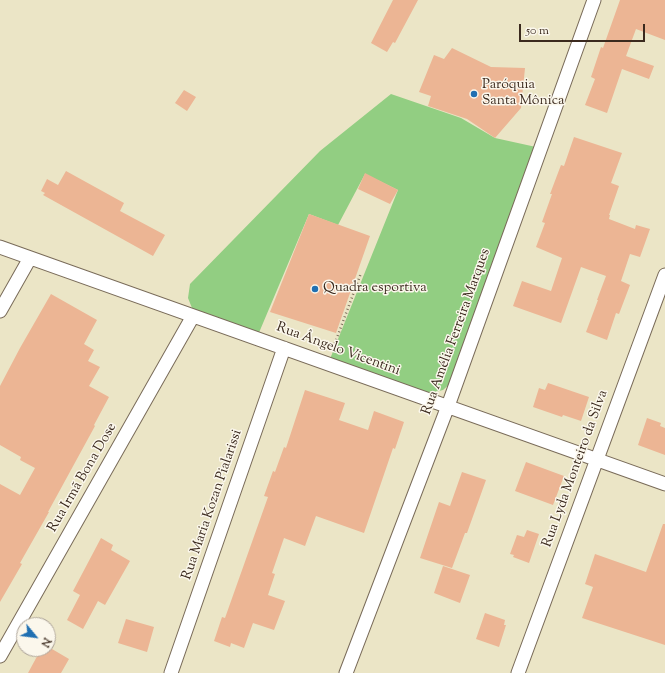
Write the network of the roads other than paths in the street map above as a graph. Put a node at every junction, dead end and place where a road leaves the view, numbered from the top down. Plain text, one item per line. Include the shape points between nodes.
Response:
1 (594, 0) edge
2 (0, 247) edge
3 (30, 258) junction
4 (665, 275) edge
5 (0, 311) edge
6 (193, 316) junction
7 (284, 348) junction
8 (448, 406) junction
9 (596, 459) junction
10 (665, 484) edge
11 (0, 656) edge
12 (171, 673) edge
13 (346, 673) edge
14 (518, 673) edge

1 - 8 street, Rua Amélia Ferreira Marques
2 - 3 street, Rua Ângelo Vicentini
3 - 5 street
3 - 6 street, Rua Ângelo Vicentini
4 - 9 street, Rua Lyda Monteiro da Silva
6 - 7 street, Rua Ângelo Vicentini
6 - 11 street, Rua Irmã Bona Dose
7 - 8 street, Rua Ângelo Vicentini
7 - 12 street, Rua Maria Kozan Pialarissi
8 - 9 street, Rua Ângelo Vicentini
8 - 13 street, Rua Amélia Ferreira Marques
9 - 10 street, Rua Ângelo Vicentini
9 - 14 street, Rua Lyda Monteiro da Silva

